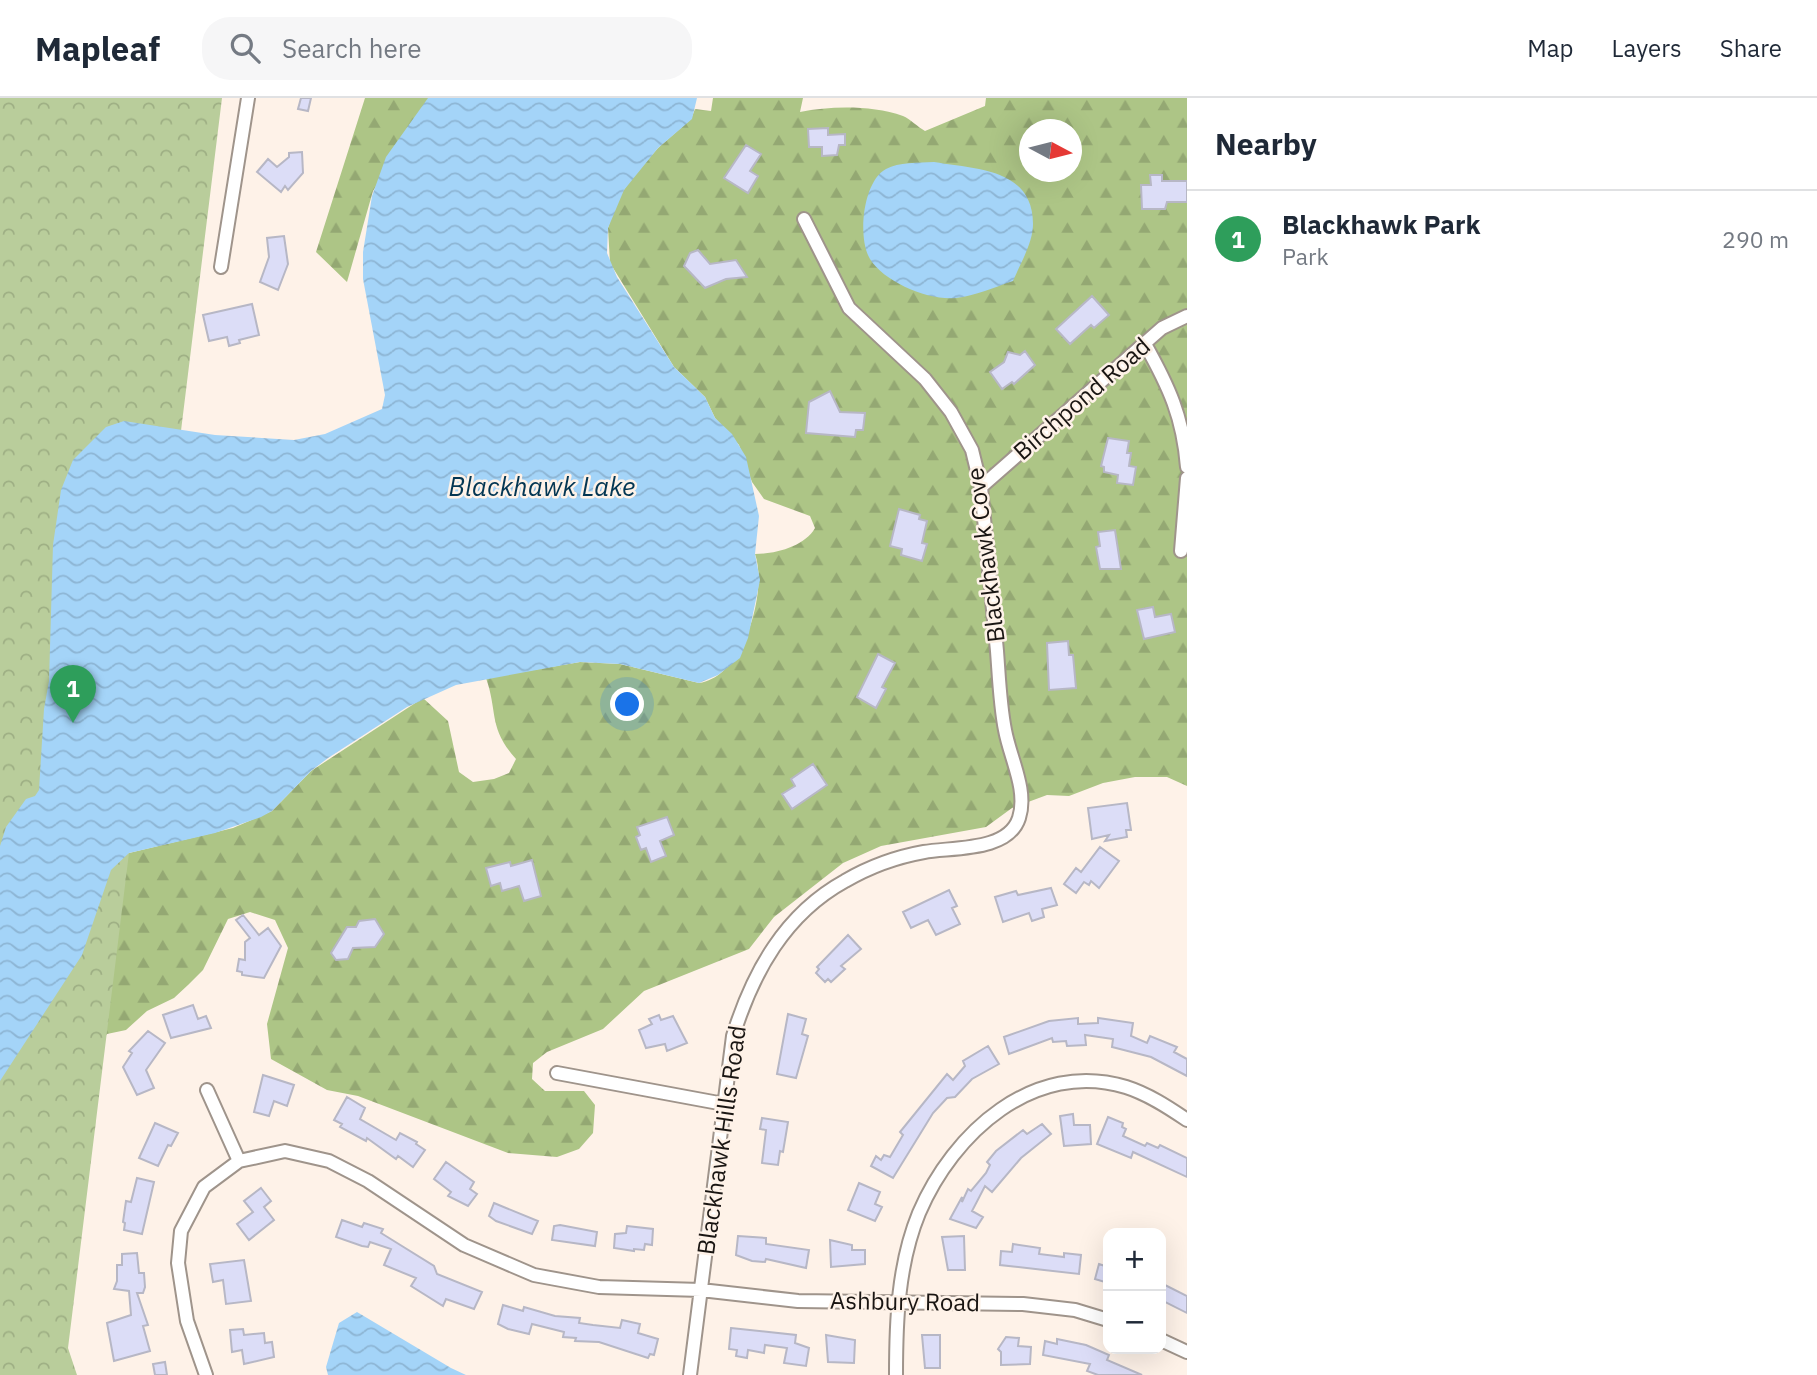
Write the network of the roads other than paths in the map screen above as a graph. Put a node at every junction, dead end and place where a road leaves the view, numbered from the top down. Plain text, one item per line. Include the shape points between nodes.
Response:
1 (248, 98) edge
2 (804, 219) dead end
3 (221, 267) dead end
4 (1187, 316) edge
5 (1145, 344) junction
6 (1187, 467) edge
7 (1187, 478) edge
8 (981, 487) junction
9 (1181, 551) dead end
10 (1019, 820) joint
11 (557, 1073) dead end
12 (207, 1090) dead end
13 (724, 1104) junction
14 (1187, 1120) edge
15 (239, 1161) junction
16 (701, 1290) junction
17 (896, 1302) junction
18 (1103, 1318) edge
19 (1166, 1342) edge
20 (1187, 1352) edge
21 (206, 1375) edge
22 (690, 1375) edge
23 (896, 1375) edge

1 - 3 street
2 - 8 street, Blackhawk Cove via 849,308 925,379 951,412 972,450
4 - 5 street, Birchpond Road via 1162,328
5 - 6 street via 1172,391 1185,434
5 - 8 street, Birchpond Road
7 - 9 street
8 - 10 street, Blackhawk Cove via 1004,729 1023,798
10 - 13 street, Blackhawk Hills Road via 1007,834 986,844 884,862 844,881 807,907 772,947 746,993 733,1036
11 - 13 street
12 - 15 street
13 - 16 street, Blackhawk Hills Road
14 - 17 street via 1126,1087 1095,1082 1060,1084 1025,1094 996,1111 967,1138 933,1186 918,1215
15 - 16 street, Ashbury Road via 285,1151 329,1161 368,1181 464,1245 534,1275 599,1287
15 - 21 street via 204,1187 181,1231 178,1263 187,1321
16 - 17 street, Ashbury Road via 799,1301
16 - 22 street, Blackhawk Hills Road
17 - 18 street, Ashbury Road via 1023,1304
17 - 23 street
19 - 20 street

